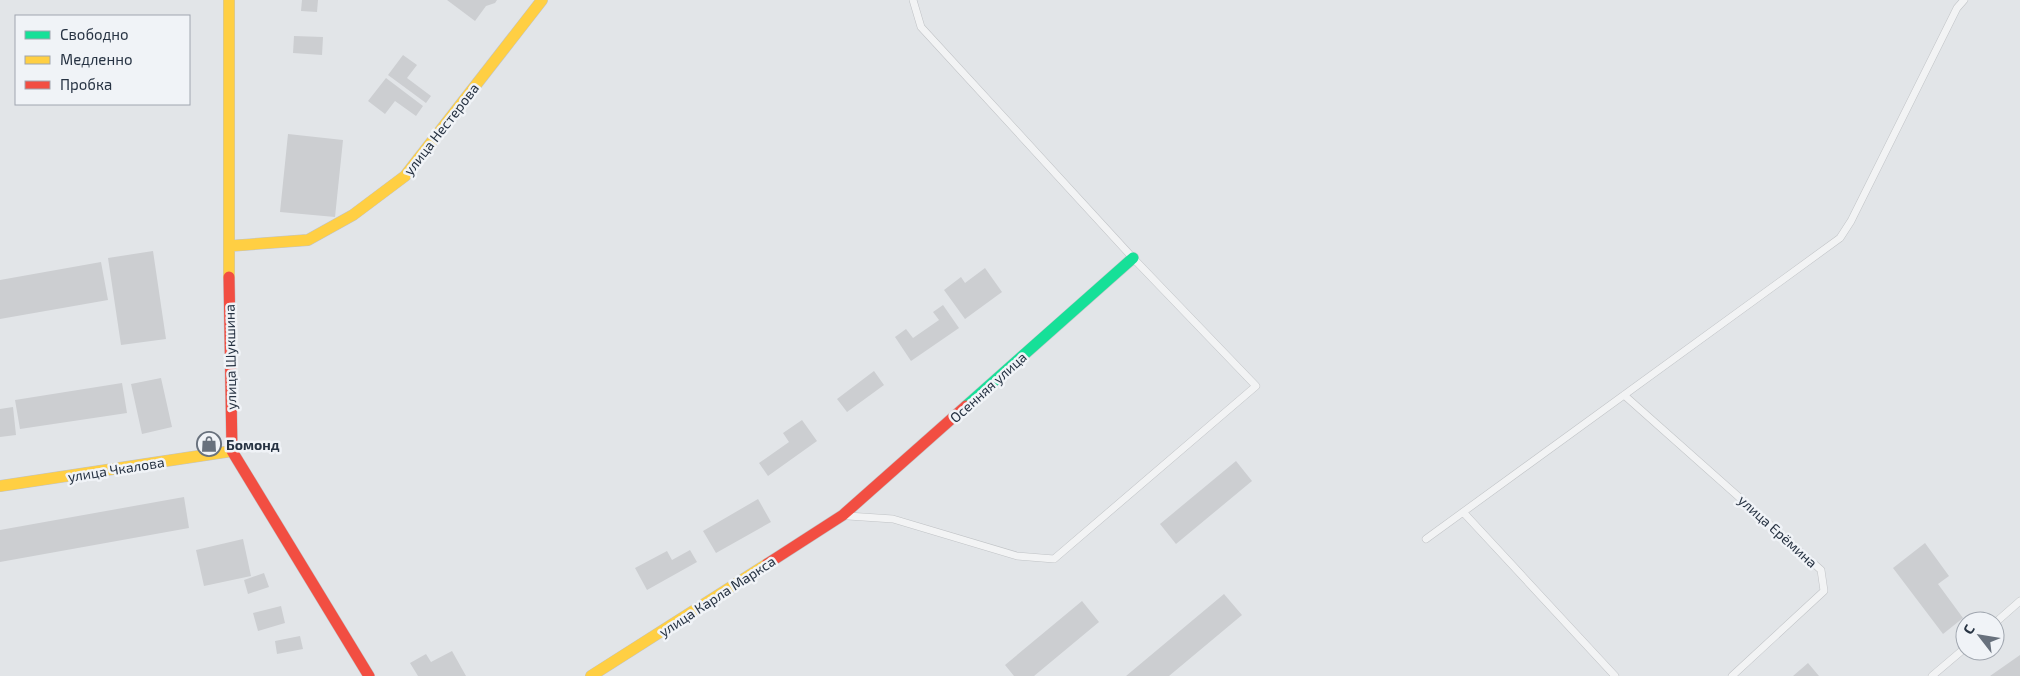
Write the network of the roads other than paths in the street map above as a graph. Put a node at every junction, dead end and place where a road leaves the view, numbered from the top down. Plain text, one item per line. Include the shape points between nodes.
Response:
1 (229, 0) edge
2 (542, 0) edge
3 (912, 0) edge
4 (1964, 0) edge
5 (229, 246) junction
6 (1132, 258) junction
7 (1624, 395) junction
8 (232, 451) junction
9 (0, 486) edge
10 (1464, 512) junction
11 (843, 516) junction
12 (1426, 539) dead end
13 (2020, 601) edge
14 (2005, 614) edge
15 (1955, 656) edge
16 (369, 676) edge
17 (591, 676) edge
18 (1615, 676) edge
19 (1732, 676) edge
20 (1932, 676) edge

1 - 5 street, улица Шукшина
2 - 5 street, улица Нестерова via 405,176 353,214 308,240
3 - 6 lane via 921,27
4 - 7 lane via 1957,8 1852,221 1840,238
5 - 8 street, улица Шукшина
6 - 11 street, Осенняя улица
6 - 11 lane via 1256,386 1054,559 1017,556 893,519
7 - 10 lane
7 - 19 lane, улица Ерёмина via 1821,570 1824,591
8 - 9 street, улица Чкалова
8 - 16 street
10 - 12 lane
10 - 18 lane
11 - 17 street, улица Карла Маркса
13 - 14 lane
15 - 20 lane

